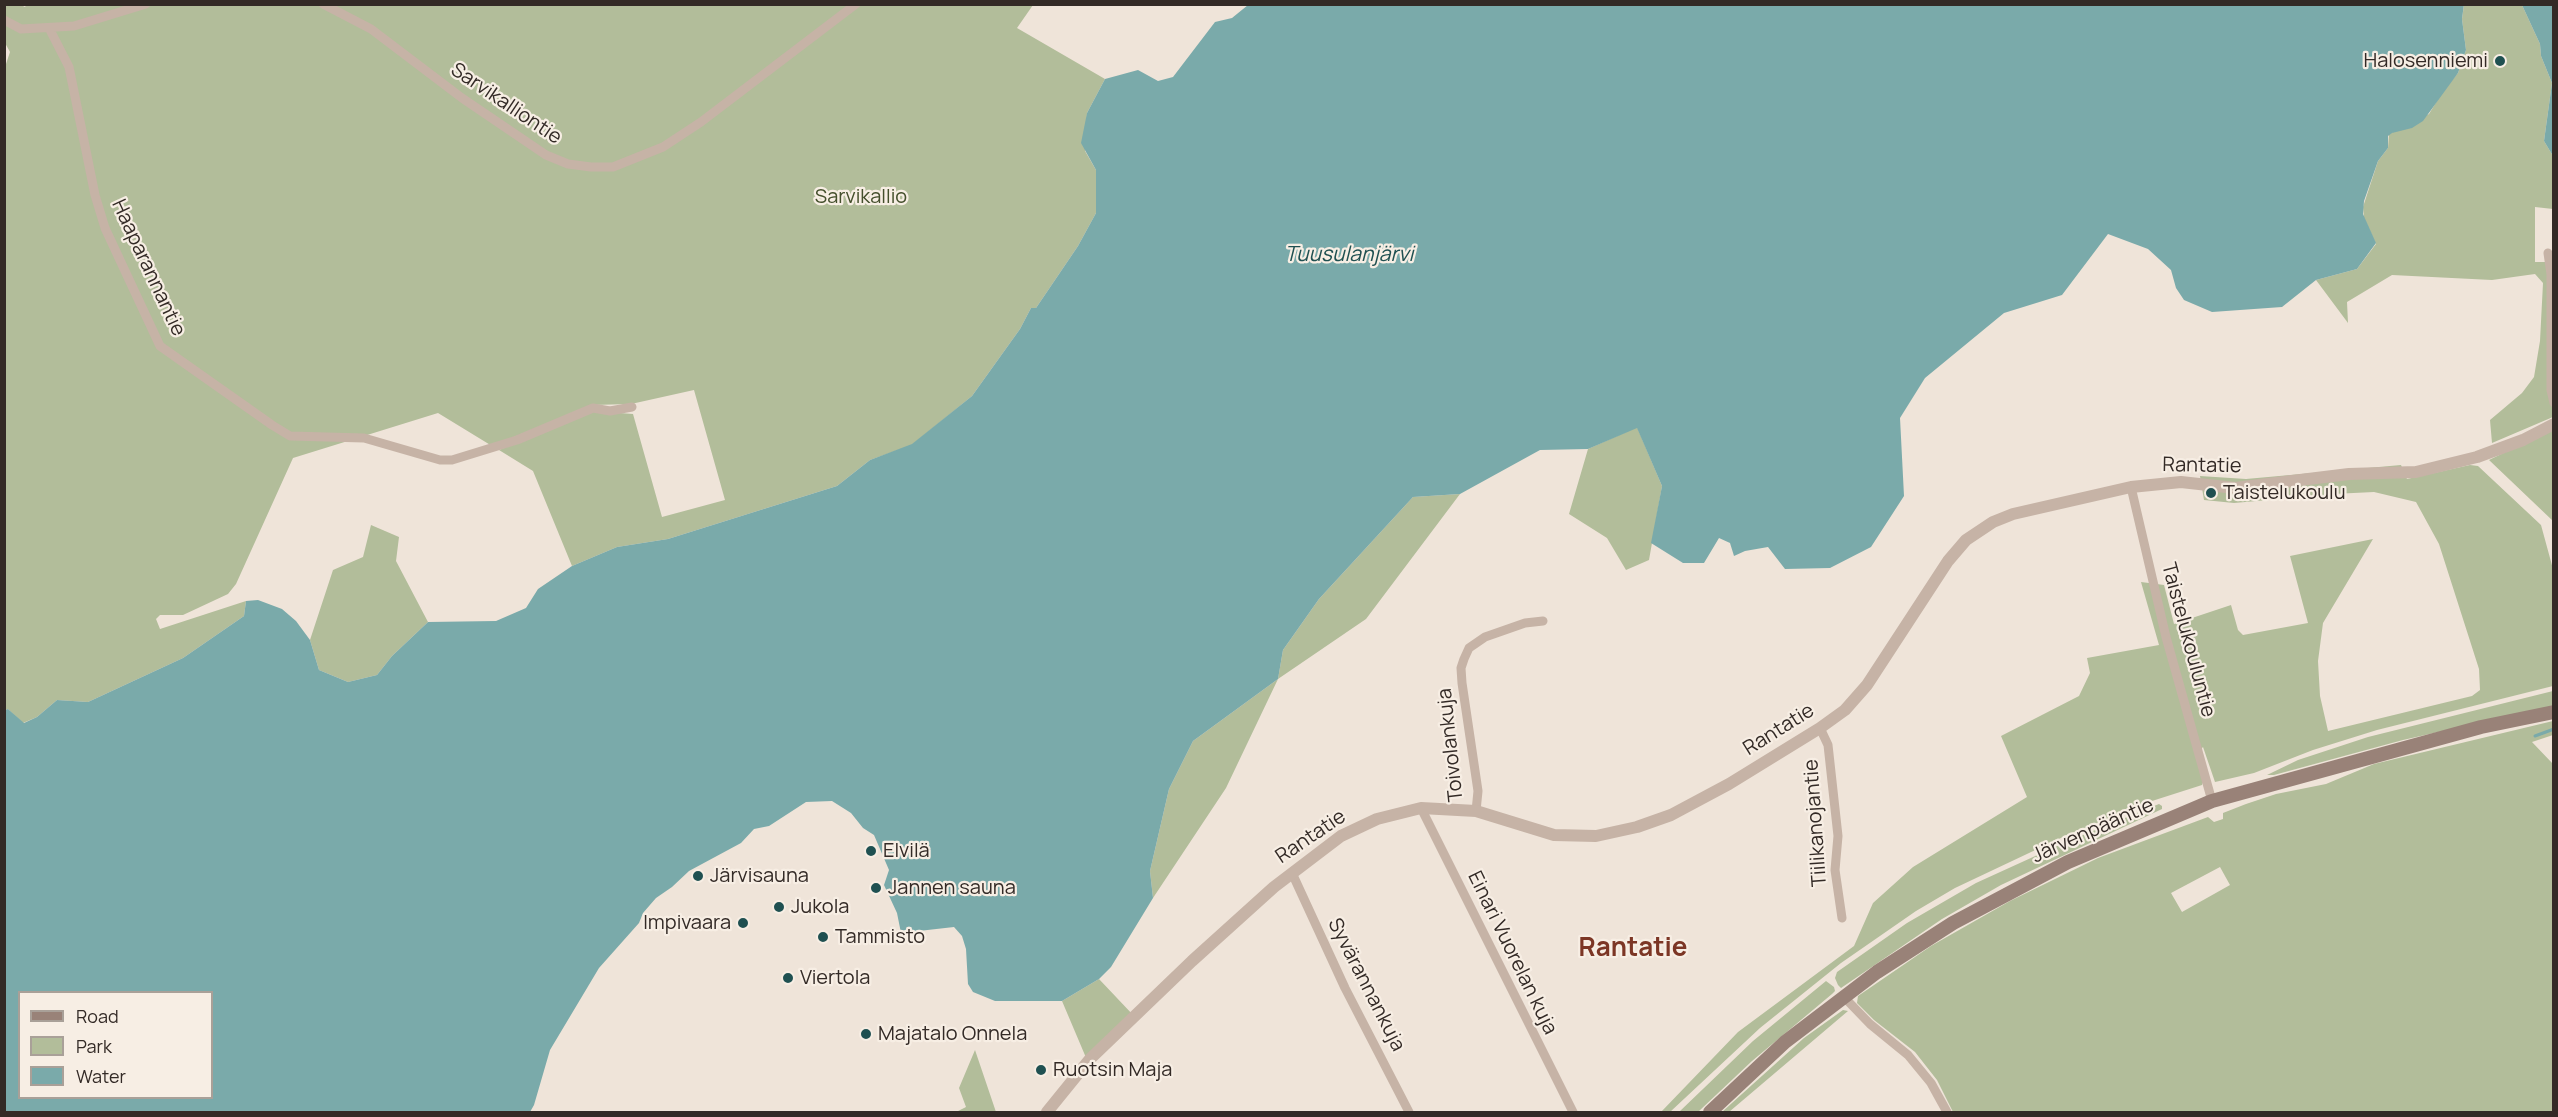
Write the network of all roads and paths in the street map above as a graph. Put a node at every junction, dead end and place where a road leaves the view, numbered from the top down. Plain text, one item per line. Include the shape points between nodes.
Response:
1 (146, 4) edge
2 (323, 4) edge
3 (856, 4) edge
4 (4, 20) edge
5 (49, 28) junction
6 (2548, 253) dead end
7 (2553, 403) edge
8 (632, 407) dead end
9 (2553, 424) edge
10 (2131, 487) junction
11 (1543, 621) dead end
12 (2553, 712) edge
13 (1820, 728) junction
14 (2212, 801) junction
15 (1421, 808) junction
16 (1476, 811) junction
17 (1292, 873) junction
18 (1842, 918) dead end
19 (1843, 996) junction
20 (1047, 1113) edge
21 (1409, 1113) edge
22 (1573, 1113) edge
23 (1710, 1113) edge
24 (1947, 1113) edge

1 - 5 street via 74,26
2 - 3 street, Sarvikalliontie via 371,29 546,155 568,164 591,167 613,167 663,147
4 - 5 street via 21,29
5 - 8 street, Haaparannantie via 69,67 105,228 160,346 272,425 290,436 364,438 452,460 517,440 593,408 610,411
6 - 7 street
9 - 10 street, Rantatie via 2477,457 2416,472 2349,474 2235,488 2181,482
10 - 13 street, Rantatie via 2013,514 1966,540 1937,576 1867,685 1845,710
10 - 14 street, Taistelukouluntie via 2166,638
11 - 16 street, Toivolankuja via 1485,637 1469,648 1464,659 1462,683 1478,791
12 - 14 main road, Järvenpääntie via 2438,738
13 - 16 street, Rantatie via 1729,784 1637,827 1596,836 1554,835
13 - 18 street, Tiilikanojantie via 1828,746 1838,836 1835,870
14 - 19 main road, Järvenpääntie via 2019,886 1953,923
15 - 16 street, Rantatie
15 - 17 street, Rantatie via 1377,819 1341,836
15 - 22 street, Einari Vuorelan kuja
17 - 20 street, Rantatie via 1121,1028 1070,1081
17 - 21 street, Syvärannankuja
19 - 23 main road, Järvenpääntie via 1785,1042
19 - 24 street via 1908,1055 1931,1083

